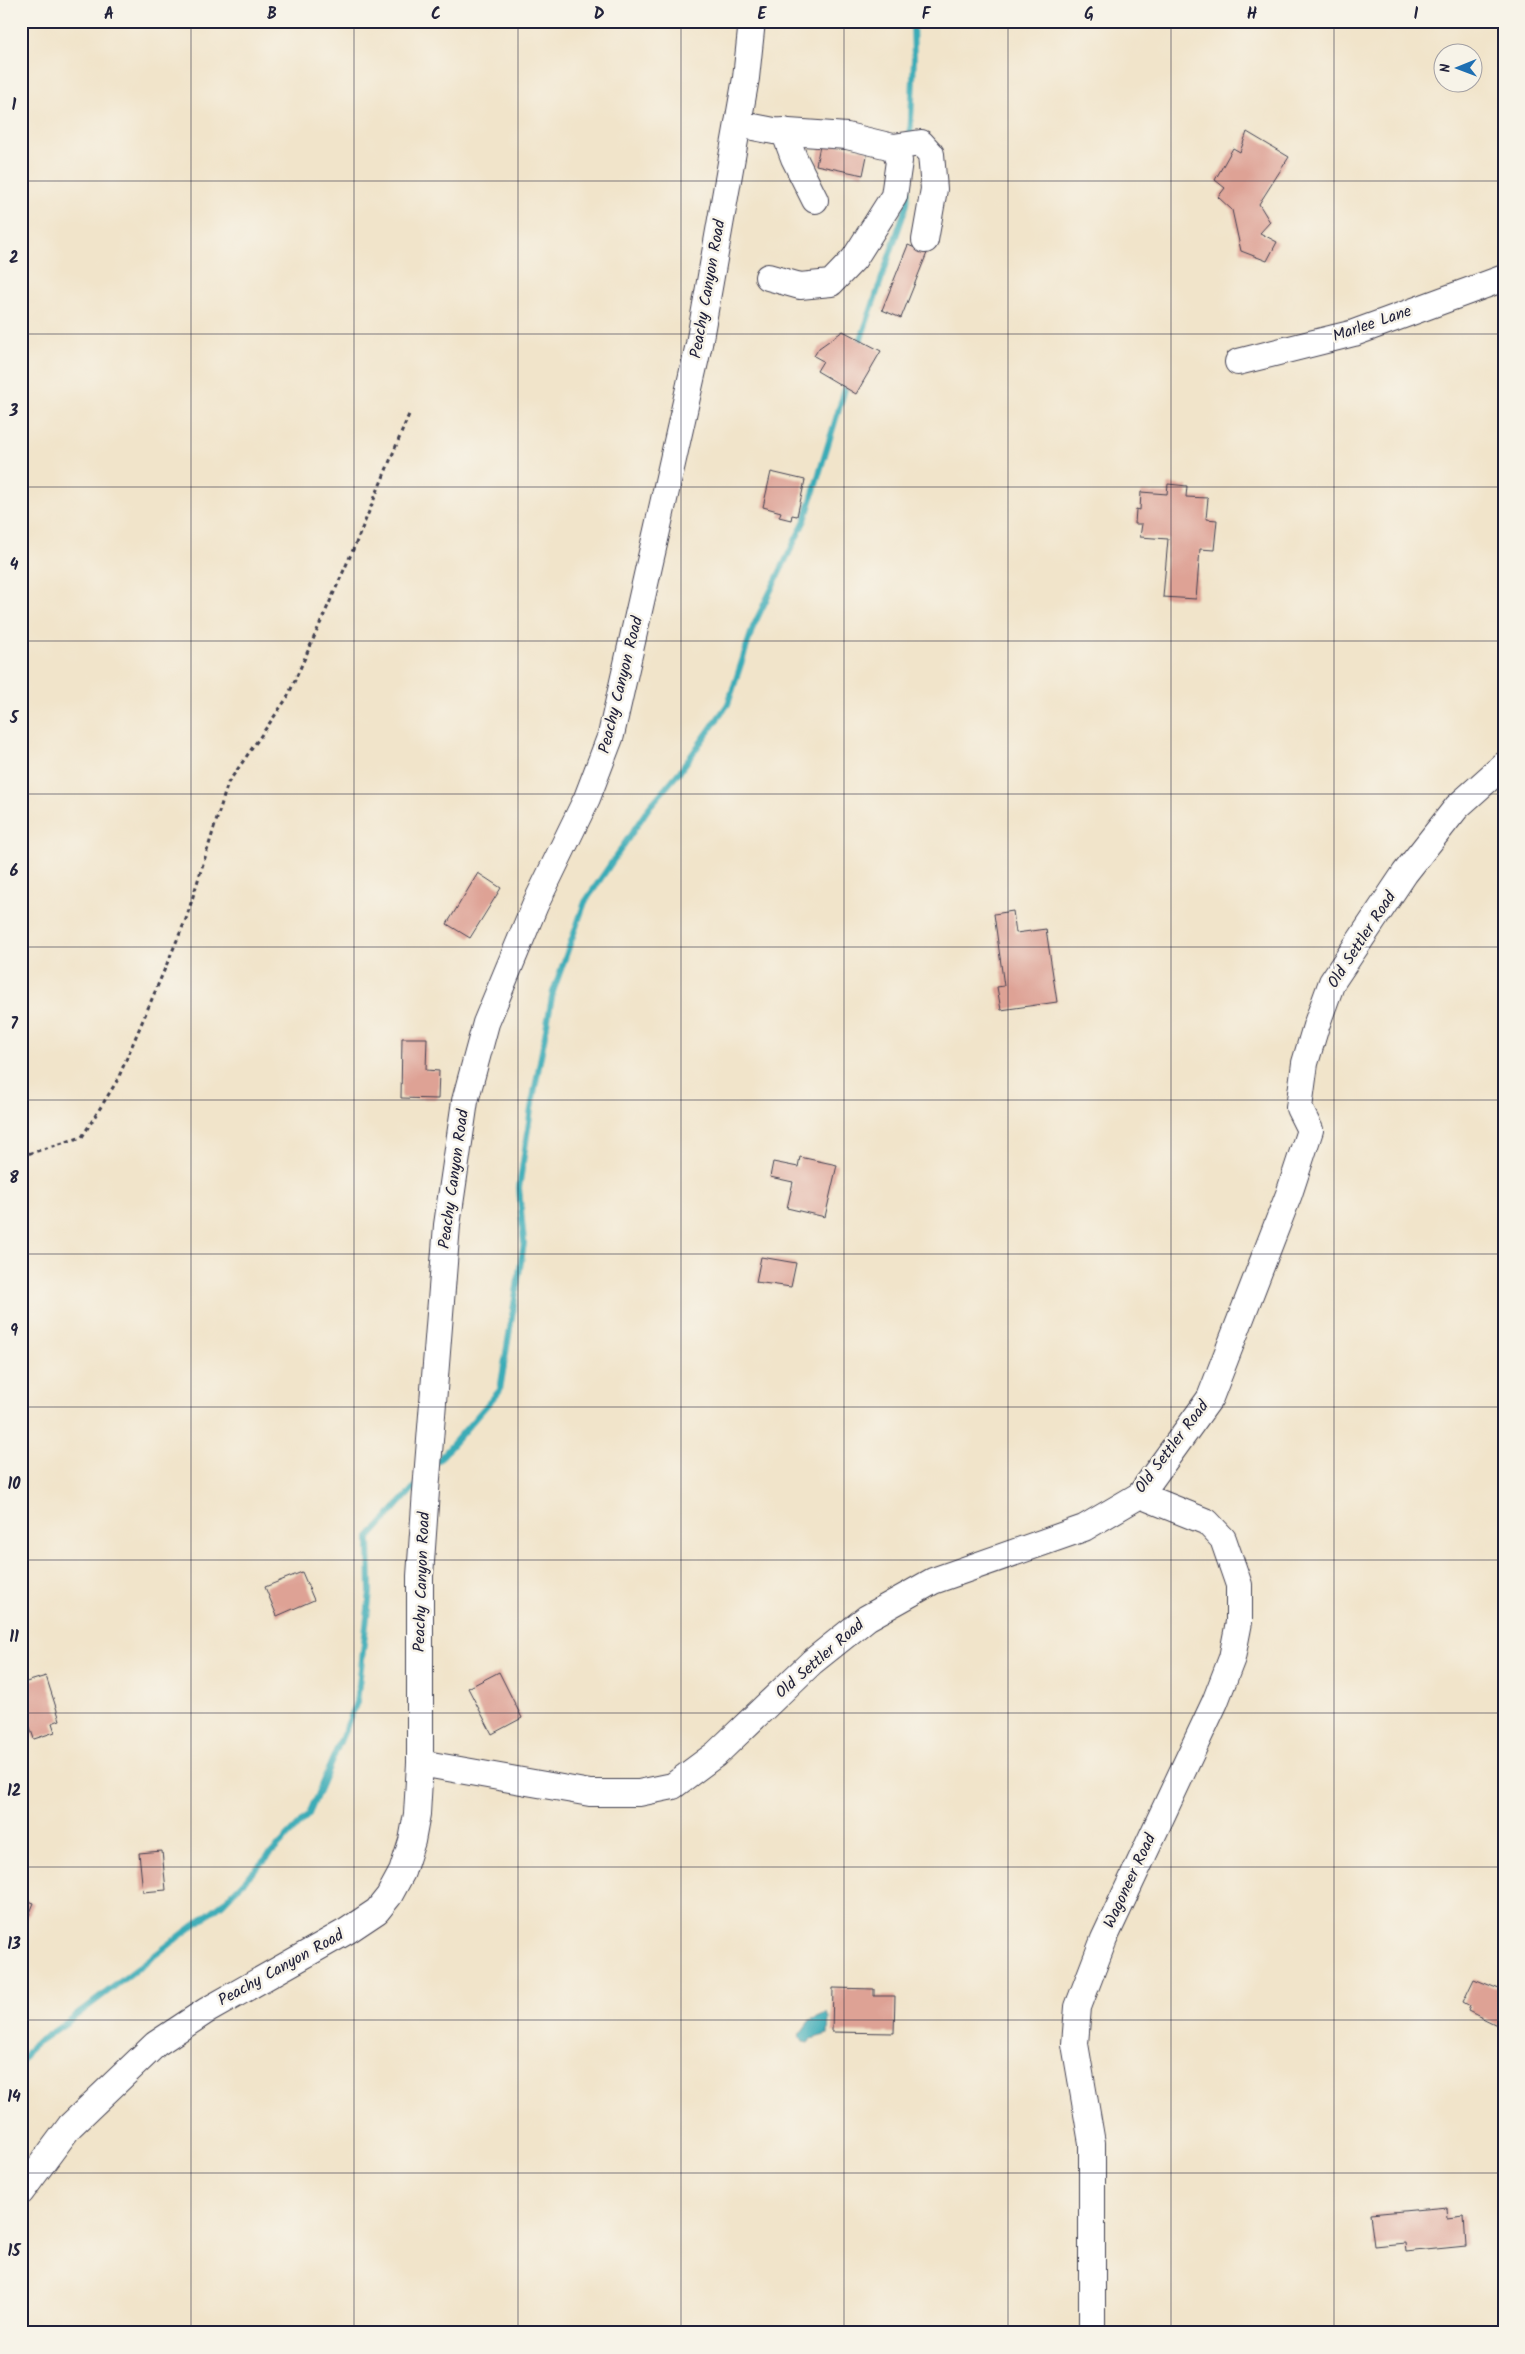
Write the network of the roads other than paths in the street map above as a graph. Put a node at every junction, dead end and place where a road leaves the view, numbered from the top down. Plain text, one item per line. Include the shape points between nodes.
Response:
1 (752, 21) edge
2 (738, 124) junction
3 (784, 131) junction
4 (893, 147) junction
5 (815, 200) dead end
6 (925, 240) dead end
7 (768, 277) dead end
8 (1504, 278) edge
9 (1238, 362) dead end
10 (1504, 765) edge
11 (1140, 1494) junction
12 (420, 1763) junction
13 (21, 2192) edge
14 (1092, 2333) edge

1 - 2 street, Peachy Canyon Road
2 - 3 street
2 - 12 street, Peachy Canyon Road via 699,344 611,735 587,798 535,905 486,1023 465,1101 447,1225 420,1576
3 - 4 street via 848,136
3 - 5 street
4 - 6 street via 921,143 931,154 934,188
4 - 7 street via 899,162 894,196 854,259 831,283 800,286
8 - 9 street, Marlee Lane via 1354,333
10 - 11 street, Old Settler Road via 1457,807 1405,873 1332,982 1305,1063 1299,1108 1310,1130 1289,1194 1210,1398
11 - 12 street, Old Settler Road via 1084,1528 933,1581 867,1618 812,1662 716,1754 672,1786 639,1793 590,1793
11 - 14 street, Wagoneer Road via 1207,1522 1223,1539 1239,1585 1239,1622 1232,1658 1215,1702 1104,1939 1078,2007 1075,2044 1092,2143
12 - 13 street, Peachy Canyon Road via 412,1841 402,1872 377,1911 347,1932 206,2011 156,2044 70,2126

